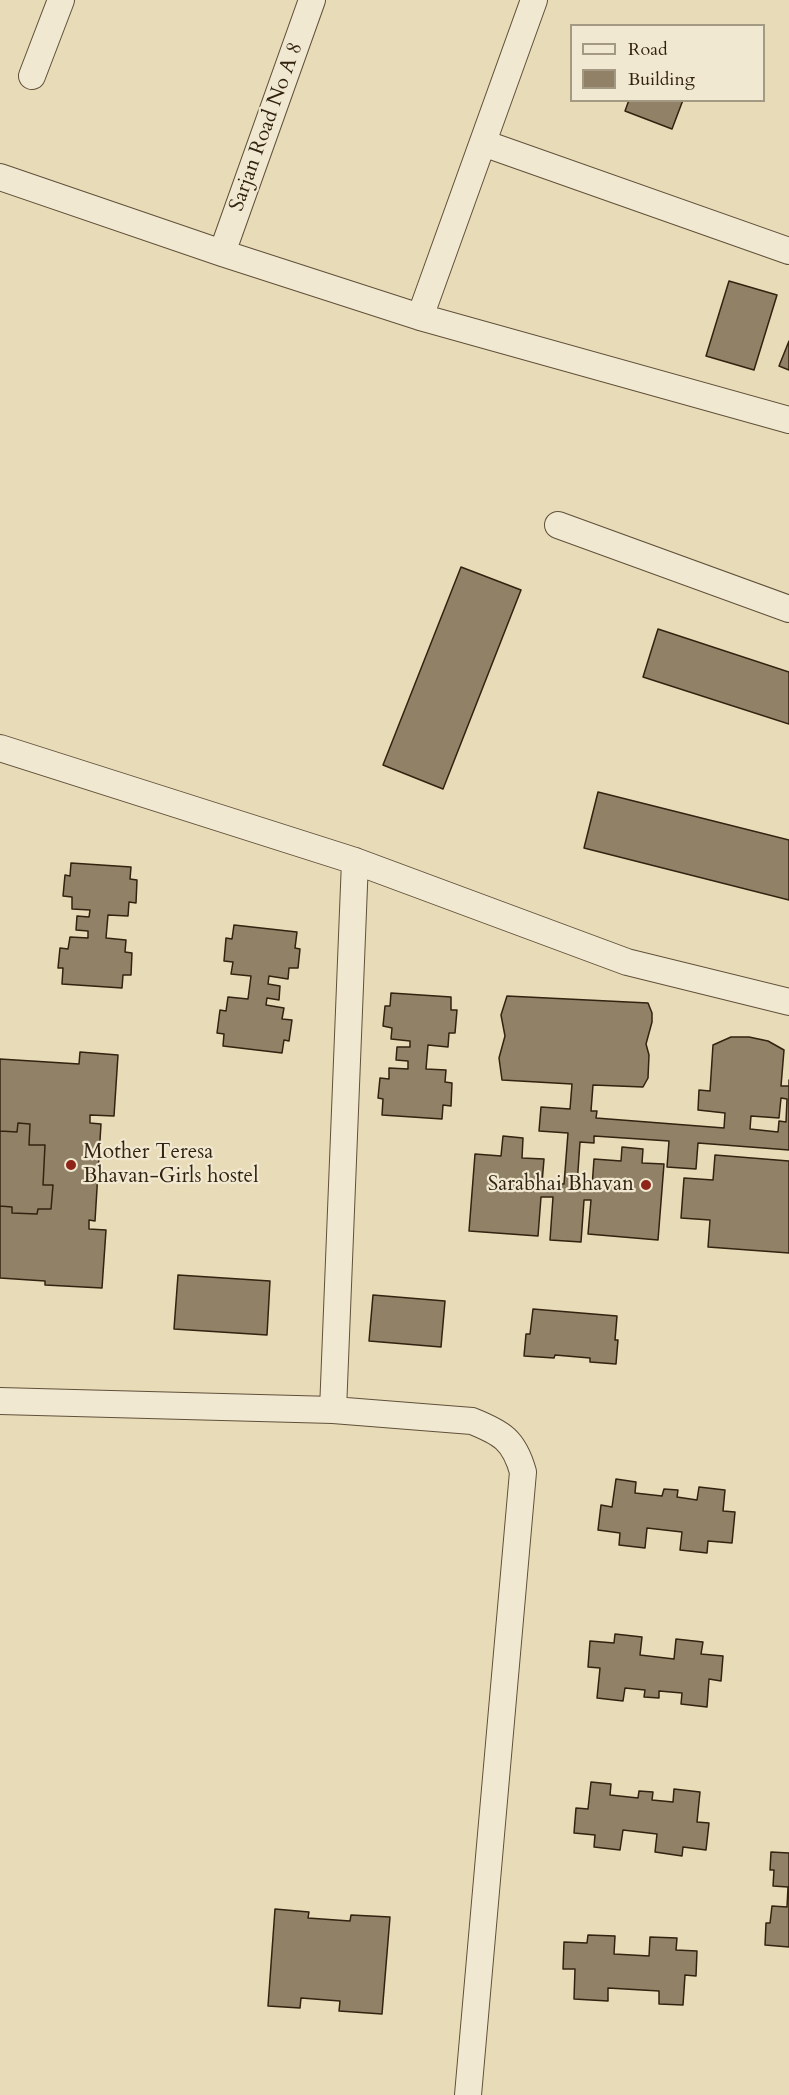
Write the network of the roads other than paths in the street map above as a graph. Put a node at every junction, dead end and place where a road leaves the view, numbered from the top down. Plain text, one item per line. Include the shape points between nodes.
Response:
1 (61, 0) edge
2 (312, 0) edge
3 (534, 0) edge
4 (32, 76) dead end
5 (483, 143) junction
6 (0, 177) edge
7 (789, 251) edge
8 (222, 253) junction
9 (420, 317) junction
10 (789, 420) edge
11 (558, 525) dead end
12 (789, 609) edge
13 (0, 748) edge
14 (355, 861) junction
15 (789, 1002) edge
16 (0, 1401) edge
17 (333, 1410) junction
18 (468, 2095) edge

1 - 4 street
2 - 8 street, Sarjan Road No A 8
3 - 5 street
5 - 7 street
5 - 9 street
6 - 8 street
8 - 9 street
9 - 10 street
11 - 12 street
13 - 14 street
14 - 15 street via 627,962
14 - 17 street
16 - 17 street
17 - 18 street via 472,1421 509,1441 523,1472

